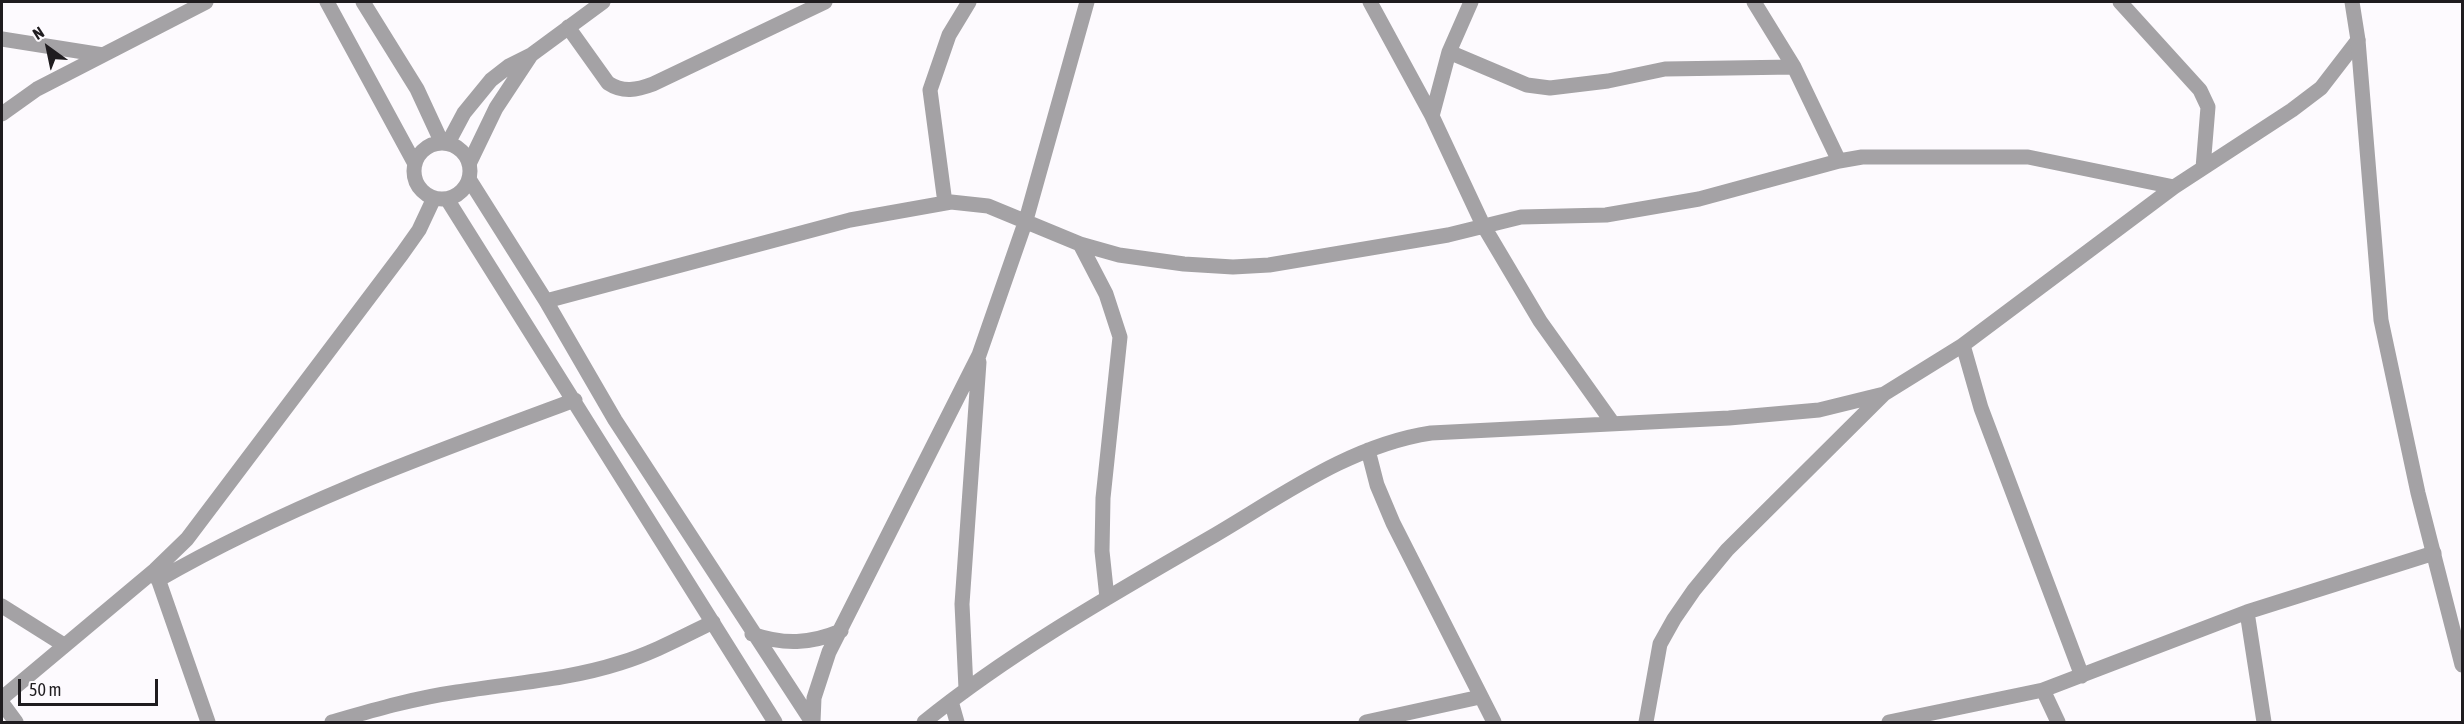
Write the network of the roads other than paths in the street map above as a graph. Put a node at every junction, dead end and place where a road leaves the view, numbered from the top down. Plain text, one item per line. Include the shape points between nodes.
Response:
1 (206, 2) edge
2 (327, 2) edge
3 (363, 2) edge
4 (603, 2) edge
5 (969, 2) edge
6 (1087, 2) edge
7 (1370, 2) edge
8 (1471, 2) edge
9 (1754, 2) edge
10 (2120, 2) edge
11 (2352, 2) edge
12 (815, 4) edge
13 (568, 27) junction
14 (2, 39) edge
15 (2358, 40) junction
16 (1449, 51) junction
17 (104, 55) junction
18 (531, 55) junction
19 (1794, 67) junction
20 (9, 102) edge
21 (2, 114) edge
22 (1432, 116) junction
23 (445, 143) junction
24 (1839, 161) junction
25 (415, 164) junction
26 (2203, 168) junction
27 (469, 172) junction
28 (2174, 187) junction
29 (440, 199) junction
30 (945, 202) junction
31 (1026, 220) junction
32 (1483, 225) junction
33 (1080, 244) junction
34 (546, 301) junction
35 (1963, 345) junction
36 (979, 355) junction
37 (1884, 394) junction
38 (575, 400) junction
39 (1612, 423) junction
40 (1368, 450) junction
41 (2434, 553) junction
42 (157, 575) junction
43 (714, 575) junction
44 (691, 587) junction
45 (1107, 598) junction
46 (2, 606) edge
47 (2247, 612) junction
48 (713, 622) junction
49 (841, 631) junction
50 (753, 634) junction
51 (64, 645) junction
52 (2463, 665) edge
53 (2082, 676) junction
54 (966, 689) junction
55 (2043, 690) junction
56 (1480, 697) junction
57 (2, 698) edge
58 (951, 700) junction
59 (2, 703) edge
60 (16, 723) edge
61 (208, 723) edge
62 (332, 723) edge
63 (775, 723) edge
64 (812, 723) edge
65 (924, 723) edge
66 (957, 723) edge
67 (1366, 723) edge
68 (1494, 723) edge
69 (1646, 723) edge
70 (1888, 723) edge
71 (2058, 723) edge
72 (2264, 723) edge

1 - 17 street
2 - 25 street
3 - 23 street
4 - 13 street
5 - 30 street via 950,35 930,90
6 - 31 street
7 - 22 street
8 - 16 street
9 - 19 street
10 - 26 street via 2200,90 2208,107
11 - 15 street
12 - 13 street via 637,89 616,89 608,83
13 - 18 street
14 - 17 street
15 - 26 street via 2320,88
15 - 41 street via 2381,320
16 - 19 street via 1527,85 1550,88 1665,69
16 - 22 street
17 - 20 street
18 - 23 street via 509,66 476,96
18 - 27 street via 486,126
19 - 24 street
20 - 21 street
22 - 32 street
23 - 25 street via 425,149
23 - 27 street via 458,148
24 - 28 street via 1862,157 2028,158
24 - 32 street via 1699,199 1606,215 1521,217
25 - 29 street via 417,184 424,193
26 - 28 street
27 - 29 street via 459,194
27 - 34 street
28 - 35 street
29 - 38 street
29 - 42 street via 225,490
30 - 31 street via 988,206
30 - 34 street via 850,220
31 - 33 street
31 - 36 street
32 - 33 street via 1360,251 1233,267 1153,260
32 - 39 street via 1540,321
33 - 45 street via 1106,294 1120,337 1103,498 1102,558
34 - 43 street via 615,420
35 - 37 street
35 - 53 street via 1981,408
36 - 49 street
36 - 54 street via 962,604
37 - 39 street via 1819,410
37 - 69 street via 1727,550 1694,590 1660,645
38 - 42 street via 304,505
38 - 44 street
39 - 40 street via 1431,432 1401,437
40 - 45 street via 1318,474
40 - 56 street via 1393,523
41 - 47 street
41 - 52 street
42 - 51 street
42 - 61 street
43 - 44 street
43 - 50 street
44 - 48 street
45 - 54 street
46 - 51 street
47 - 53 street
47 - 72 street
48 - 62 street via 619,664 531,683 405,701
48 - 63 street
49 - 50 street via 824,638 788,643
49 - 64 street via 820,675
50 - 64 street
51 - 57 street
53 - 55 street
54 - 58 street
55 - 70 street
55 - 71 street
56 - 67 street
56 - 68 street
58 - 65 street
58 - 66 street
59 - 60 street

